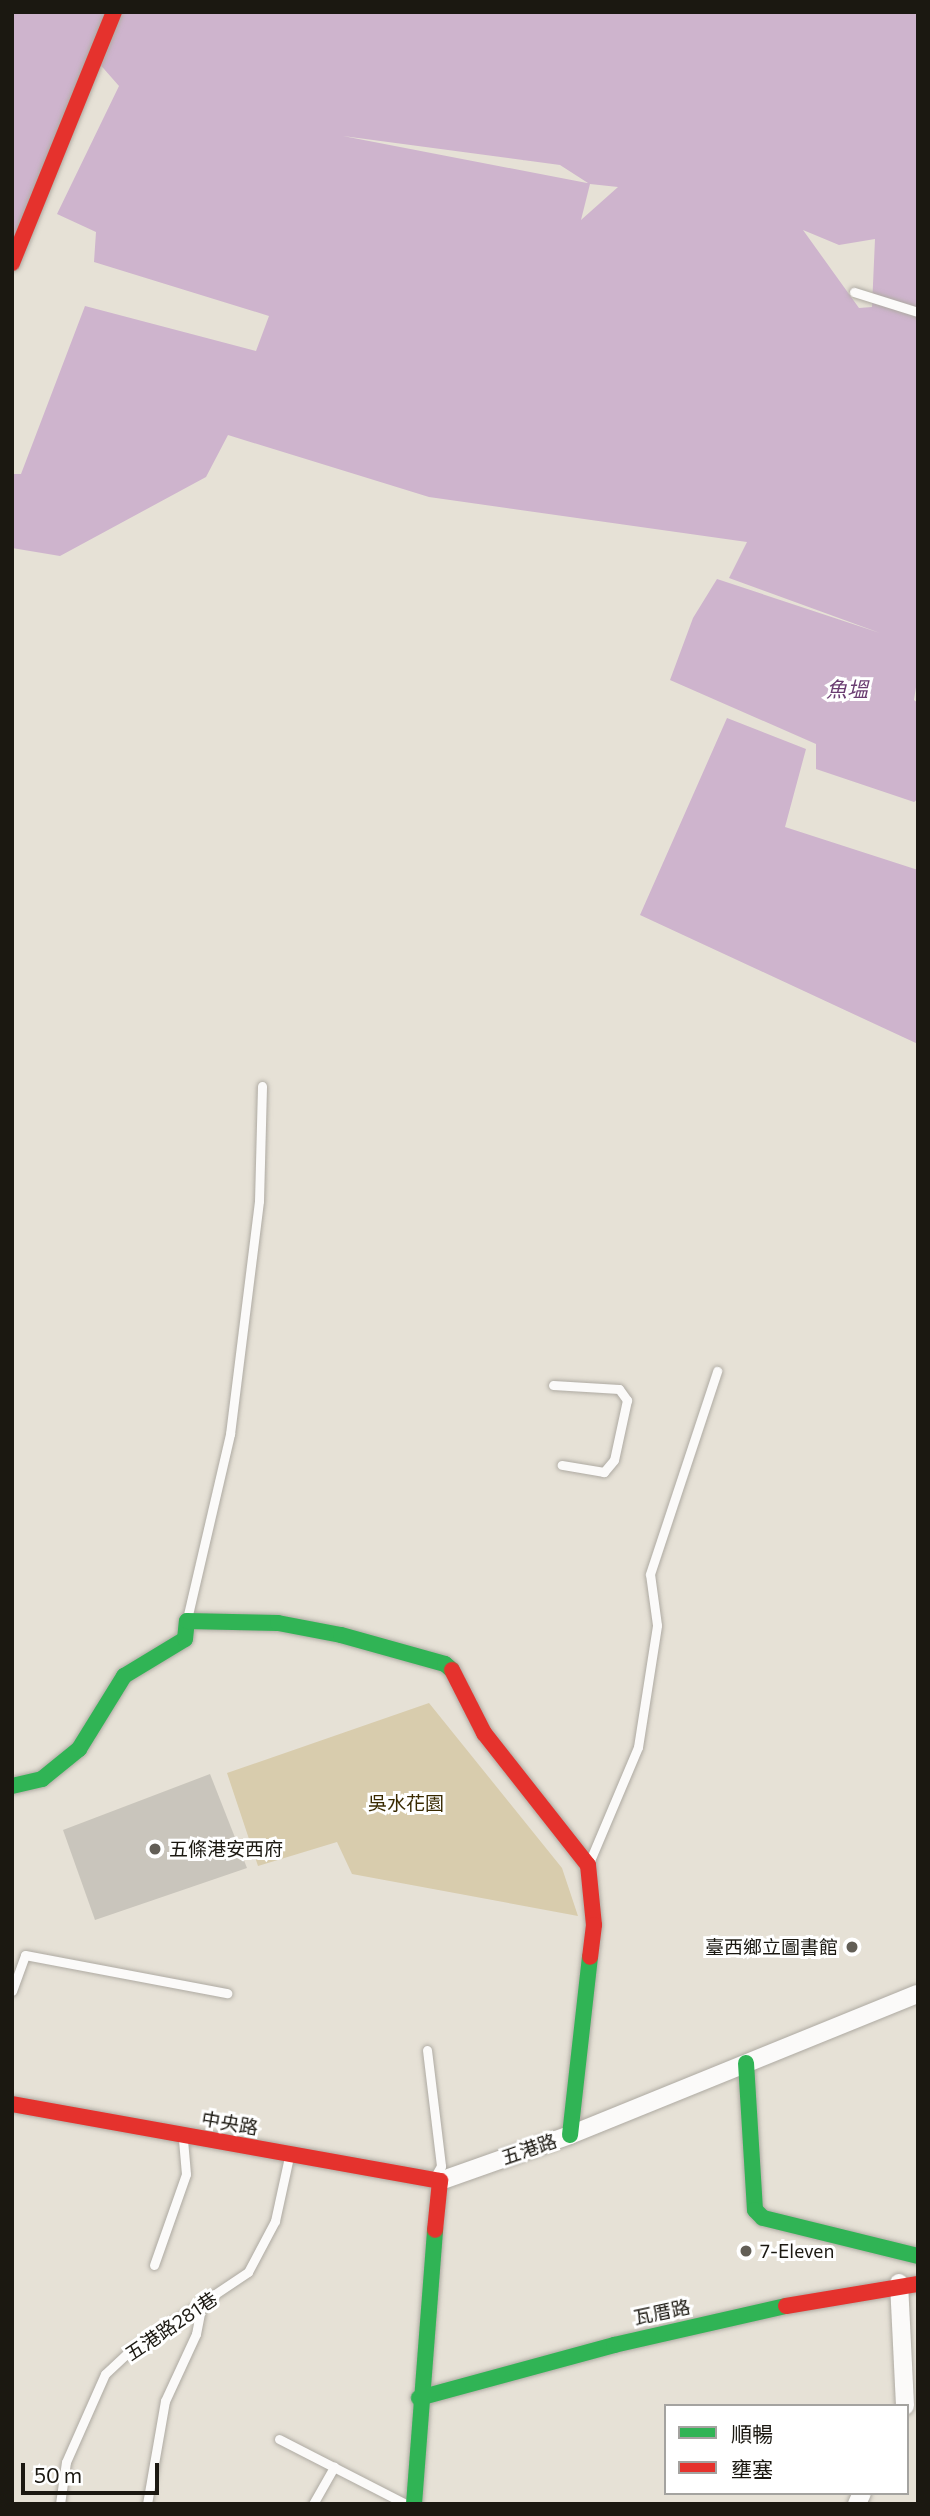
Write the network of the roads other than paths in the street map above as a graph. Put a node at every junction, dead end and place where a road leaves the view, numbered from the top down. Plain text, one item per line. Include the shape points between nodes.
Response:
1 (114, 12) edge
2 (12, 263) edge
3 (854, 292) dead end
4 (918, 312) edge
5 (262, 1086) dead end
6 (717, 1371) dead end
7 (553, 1385) dead end
8 (562, 1465) dead end
9 (187, 1621) junction
10 (12, 1786) edge
11 (588, 1865) junction
12 (12, 1991) edge
13 (226, 1993) dead end
14 (918, 1994) edge
15 (427, 2050) dead end
16 (746, 2063) junction
17 (12, 2104) edge
18 (183, 2135) junction
19 (570, 2135) junction
20 (289, 2155) junction
21 (437, 2180) junction
22 (918, 2256) edge
23 (154, 2265) dead end
24 (898, 2283) junction
25 (918, 2284) edge
26 (201, 2308) junction
27 (419, 2398) junction
28 (905, 2404) edge
29 (279, 2439) dead end
30 (334, 2467) junction
31 (60, 2504) edge
32 (147, 2504) edge
33 (313, 2504) edge
34 (406, 2504) edge
35 (414, 2504) edge

1 - 2 street
3 - 4 lane
5 - 9 lane via 259,1200 230,1434
6 - 11 lane via 650,1574 657,1625 638,1746
7 - 8 lane via 619,1389 627,1400 614,1460 604,1472
9 - 10 street via 185,1639 124,1676 79,1749 42,1779
9 - 11 street via 278,1623 341,1634 445,1664 454,1672 484,1733
11 - 19 street via 594,1925
12 - 13 lane via 25,1955
14 - 16 street, 五港路
15 - 21 lane via 441,2166
16 - 19 street, 五港路
16 - 22 street via 755,2210 763,2218
17 - 18 street, 中央路
18 - 20 street, 中央路
18 - 23 lane via 186,2174
19 - 21 street, 五港路
20 - 21 street, 中央路
20 - 26 lane, 五港路281巷 via 275,2221 248,2272
21 - 27 street
24 - 25 street, 瓦厝路
24 - 27 street, 瓦厝路 via 614,2344
24 - 28 street
26 - 31 lane, 五港路281巷 via 130,2351 105,2374 66,2462
26 - 32 lane via 196,2334 164,2402
27 - 35 street
29 - 30 lane
30 - 33 lane
30 - 34 lane

